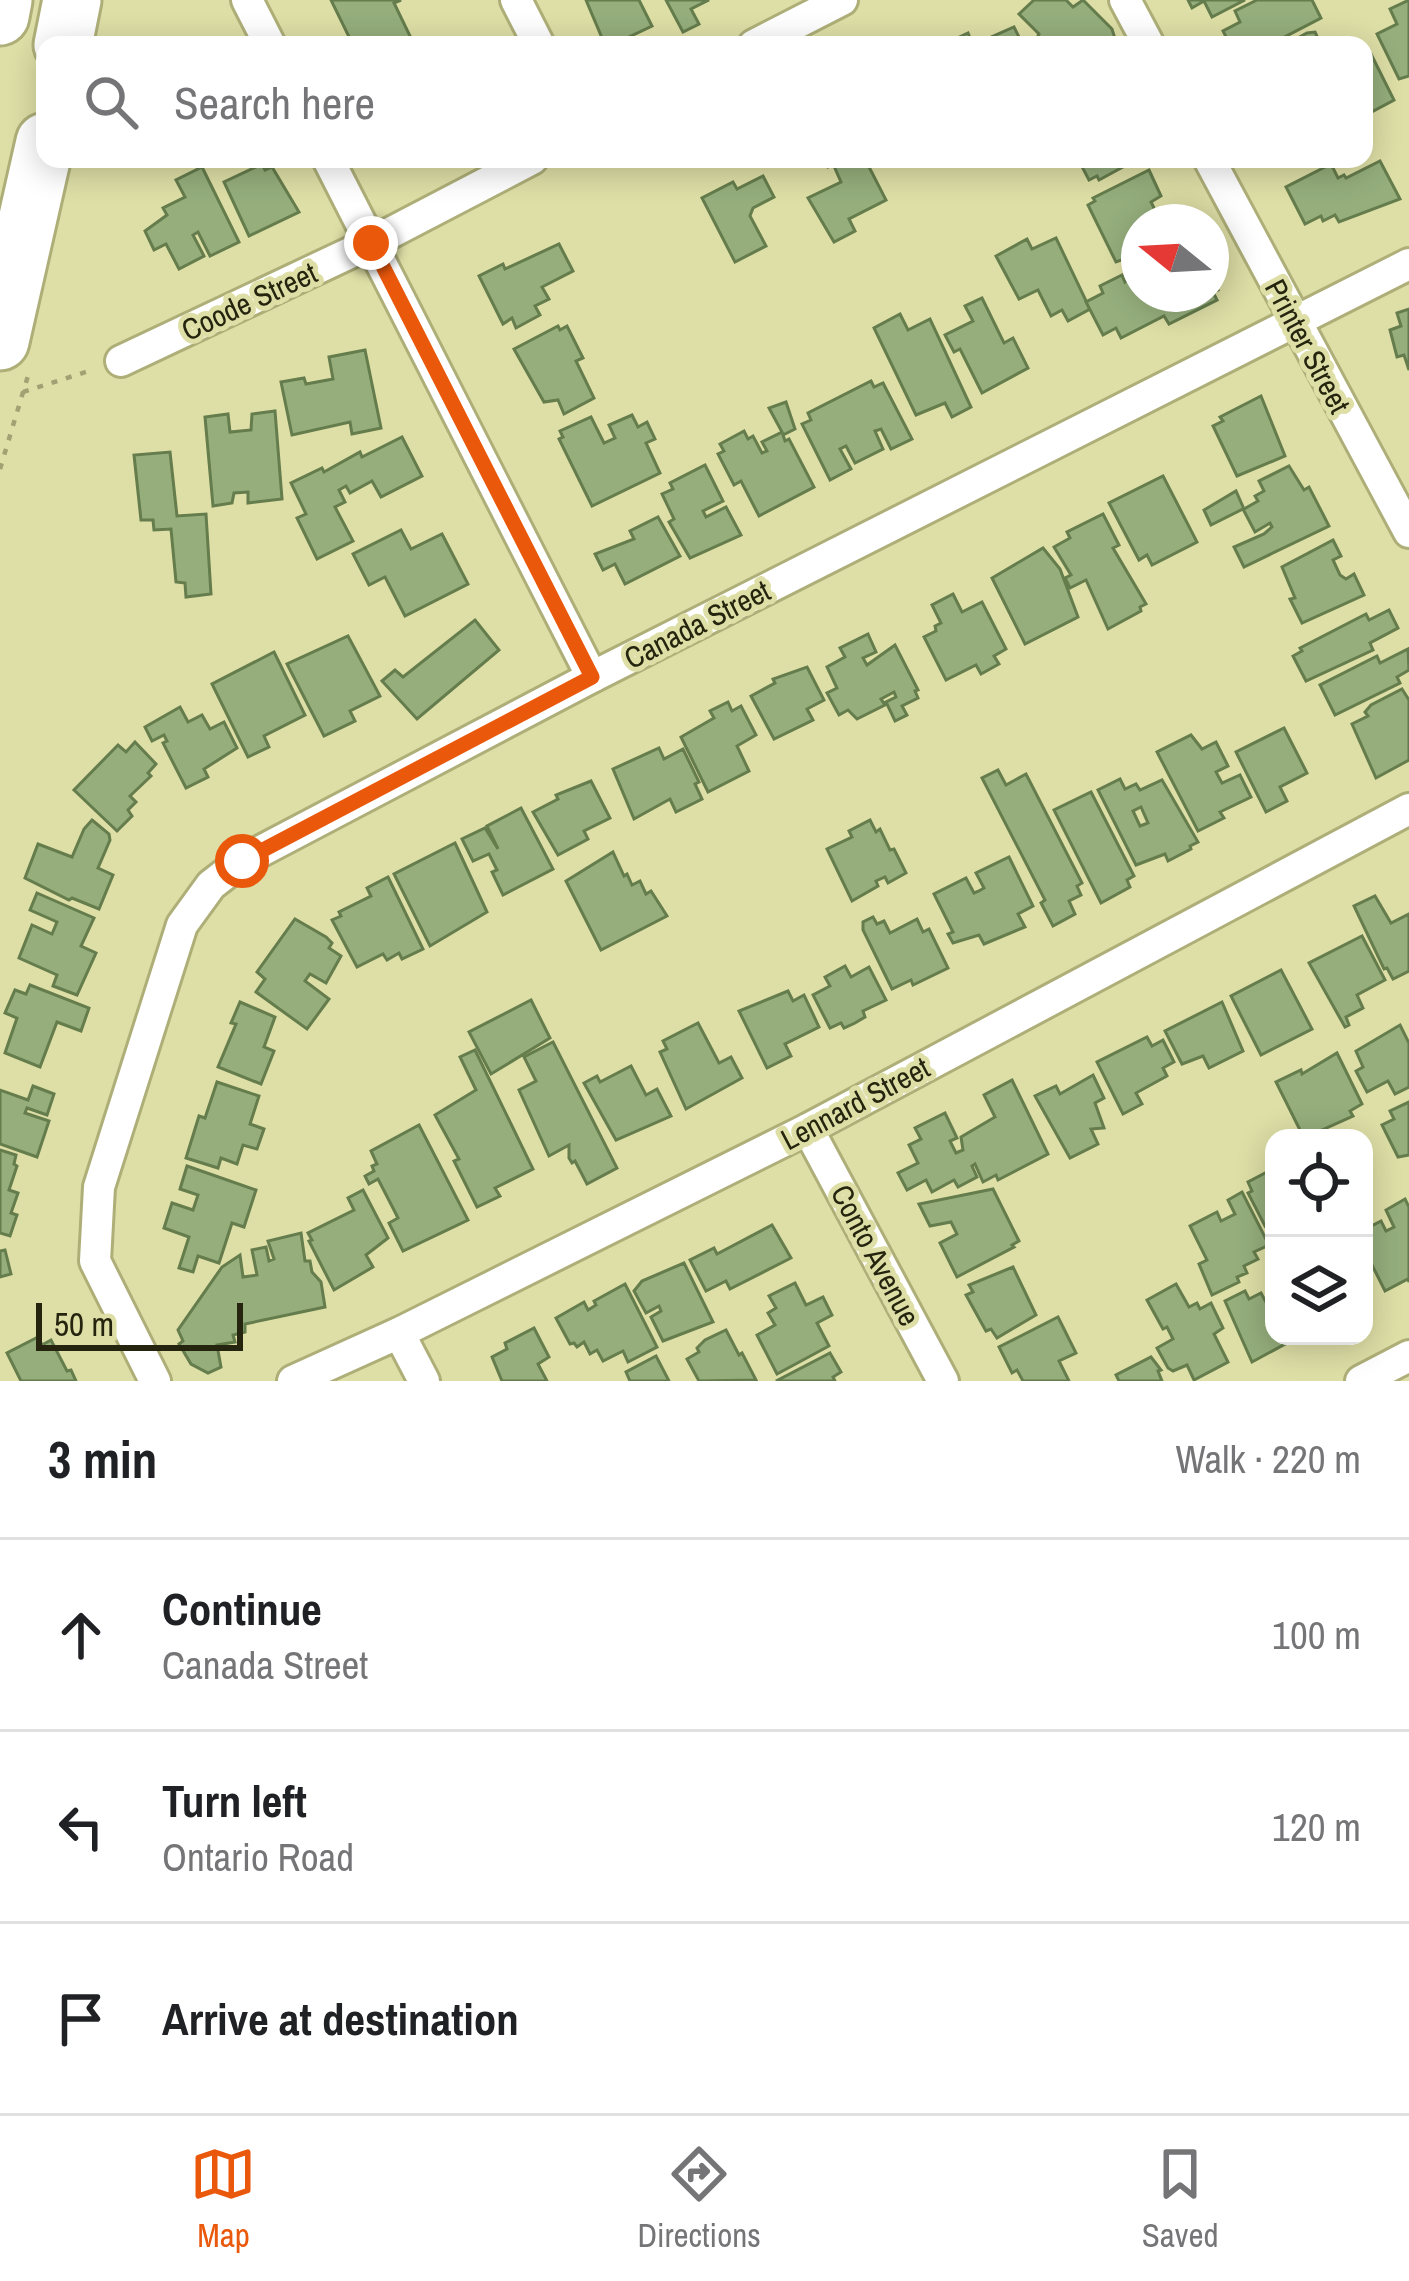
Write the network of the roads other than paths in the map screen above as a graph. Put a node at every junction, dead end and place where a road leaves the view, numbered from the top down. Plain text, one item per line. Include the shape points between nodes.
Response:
1 (3, 0) edge
2 (72, 0) edge
3 (248, 0) edge
4 (516, 0) edge
5 (842, 0) edge
6 (1125, 0) edge
7 (0, 16) edge
8 (65, 36) edge
9 (266, 36) edge
10 (534, 36) edge
11 (772, 36) edge
12 (1144, 36) edge
13 (39, 168) edge
14 (333, 168) edge
15 (515, 168) edge
16 (1214, 168) edge
17 (371, 243) junction
18 (1409, 264) edge
19 (1296, 323) junction
20 (0, 341) edge
21 (121, 361) road end
22 (1409, 532) edge
23 (592, 677) junction
24 (1409, 808) edge
25 (808, 1130) junction
26 (399, 1333) junction
27 (1409, 1356) edge
28 (155, 1381) edge
29 (293, 1381) edge
30 (424, 1381) edge
31 (943, 1381) edge
32 (1361, 1381) edge

1 - 7 highway
2 - 8 highway
3 - 9 street
4 - 10 street
5 - 11 street
6 - 12 street
13 - 20 highway
14 - 17 street
15 - 17 street, Coode Street
16 - 19 street, Printer Street
17 - 21 street, Coode Street
17 - 23 street
18 - 19 street, Canada Street
19 - 22 street, Printer Street
19 - 23 street, Canada Street
23 - 28 street, Canada Street via 242,861 211,885 182,926 99,1187 95,1261
24 - 25 street, Lennard Street
25 - 26 street, Lennard Street
25 - 31 street, Conto Avenue
26 - 29 street, Lennard Street
26 - 30 street
27 - 32 street

